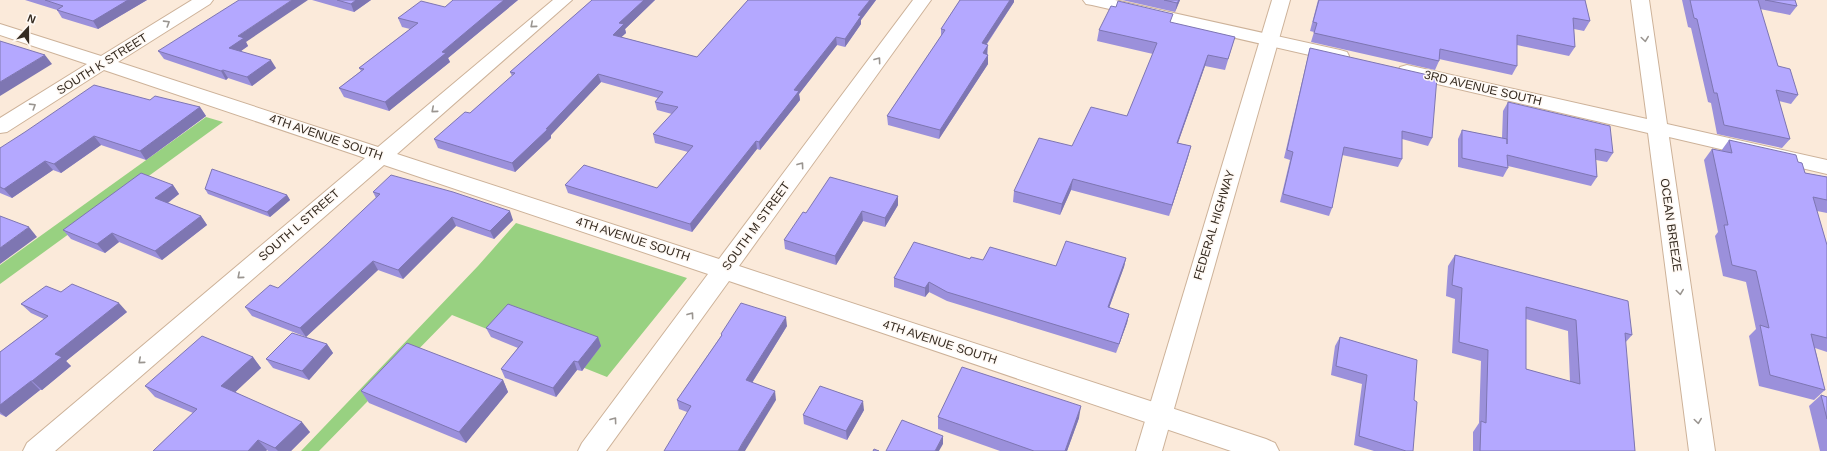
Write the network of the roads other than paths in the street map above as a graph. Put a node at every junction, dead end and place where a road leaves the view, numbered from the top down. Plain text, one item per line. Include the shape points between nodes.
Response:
1 (204, 0) edge
2 (563, 0) edge
3 (922, 0) edge
4 (1092, 0) edge
5 (1281, 0) edge
6 (1640, 0) edge
7 (0, 29) edge
8 (1270, 40) junction
9 (1360, 60) edge
10 (103, 63) junction
11 (1390, 67) edge
12 (0, 127) edge
13 (1658, 128) junction
14 (381, 156) junction
15 (1827, 167) edge
16 (724, 270) junction
17 (1158, 414) junction
18 (36, 451) edge
19 (591, 451) edge
20 (1149, 451) edge
21 (1266, 451) edge
22 (1702, 451) edge

10 -> 1 street, SOUTH K STREET
2 -> 14 street, SOUTH L STREET
16 -> 3 street, SOUTH M STREET
4 - 8 street
5 - 8 street, FEDERAL HIGHWAY
6 -> 13 street, OCEAN BREEZE
7 - 10 street, 4TH AVENUE SOUTH
8 - 9 street
8 - 17 street, FEDERAL HIGHWAY
12 -> 10 street, SOUTH K STREET
10 - 14 street, 4TH AVENUE SOUTH
11 - 13 street, 3RD AVENUE SOUTH
13 - 15 street, 3RD AVENUE SOUTH
13 -> 22 street, OCEAN BREEZE
14 - 16 street, 4TH AVENUE SOUTH
14 -> 18 street, SOUTH L STREET
16 - 17 street, 4TH AVENUE SOUTH
19 -> 16 street, SOUTH M STREET
17 - 20 street, FEDERAL HIGHWAY
17 - 21 street, 4TH AVENUE SOUTH

